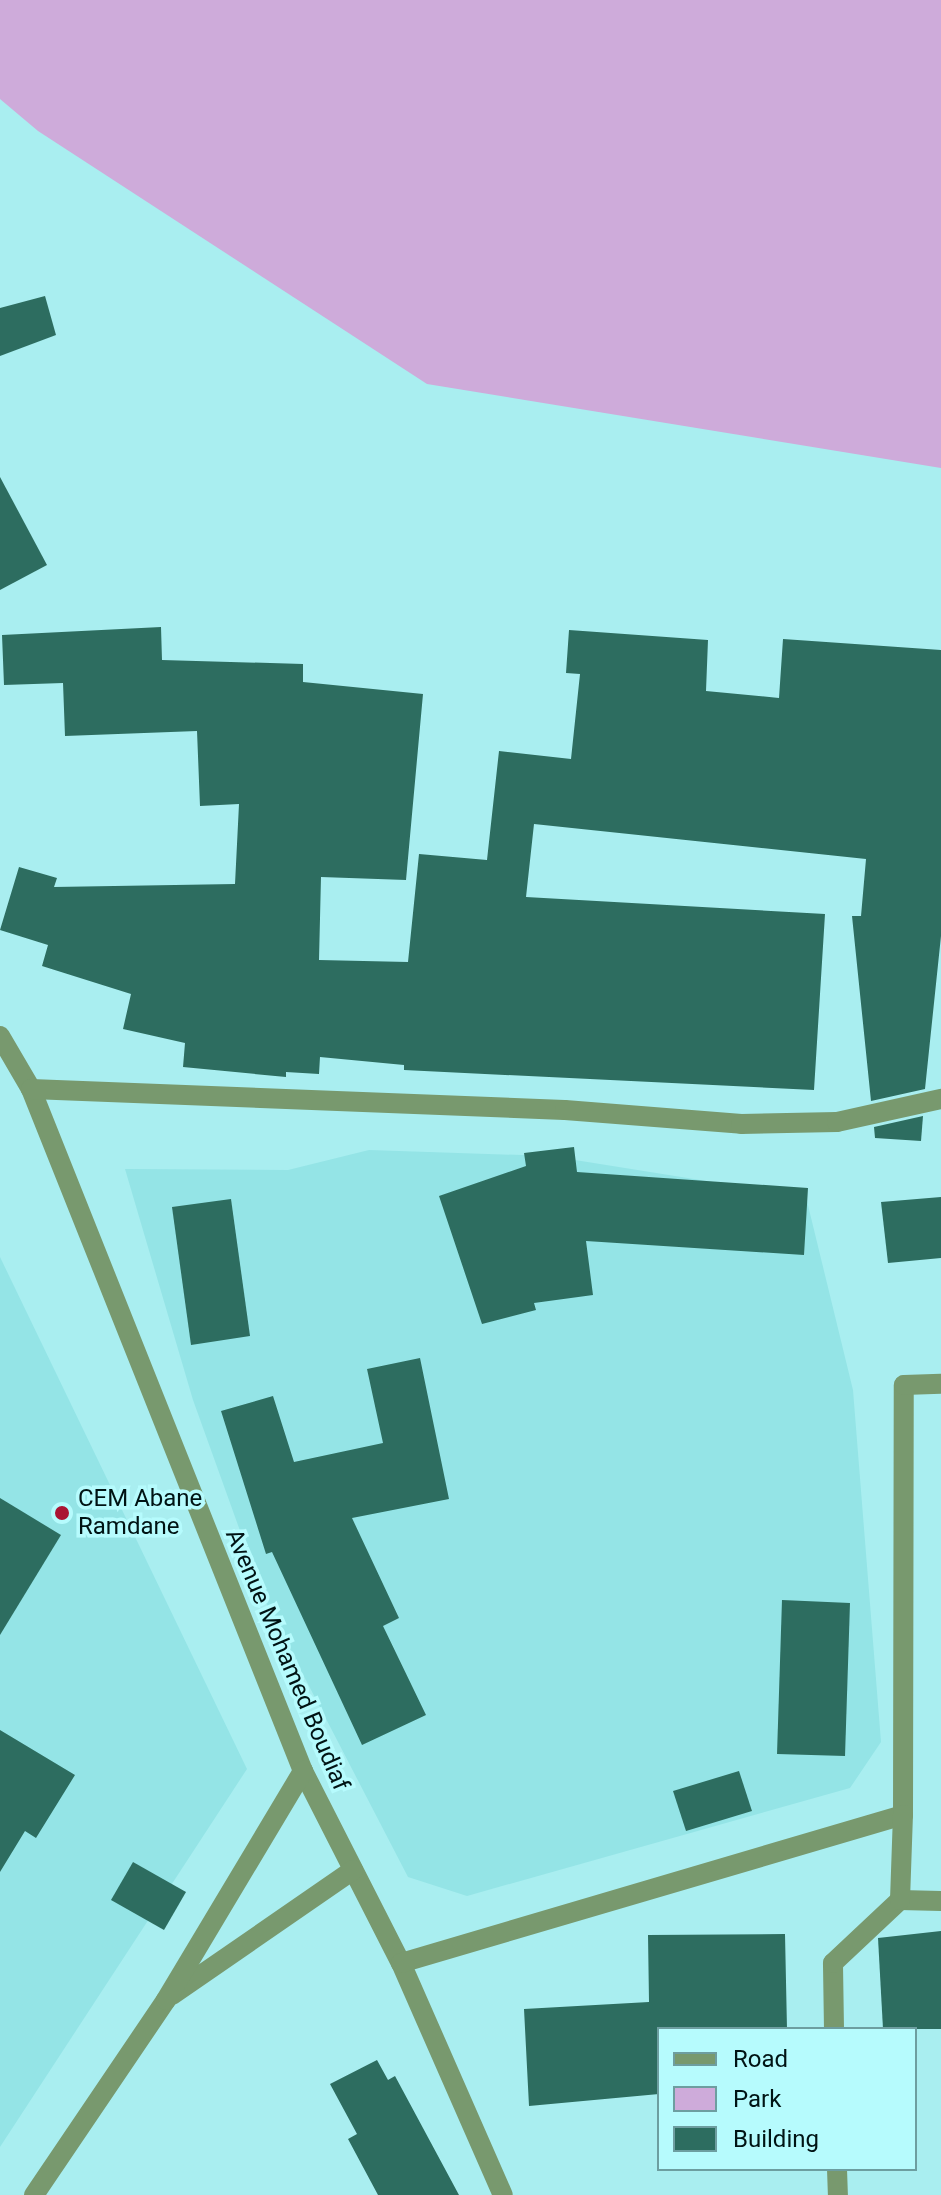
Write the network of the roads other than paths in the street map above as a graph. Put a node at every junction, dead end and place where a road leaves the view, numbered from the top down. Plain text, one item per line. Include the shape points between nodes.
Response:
1 (0, 1036) edge
2 (31, 1089) junction
3 (941, 1099) edge
4 (941, 1384) edge
5 (303, 1771) junction
6 (903, 1815) junction
7 (353, 1870) junction
8 (900, 1900) junction
9 (941, 1901) edge
10 (401, 1963) junction
11 (166, 2000) junction
12 (834, 2027) edge
13 (837, 2171) edge
14 (34, 2195) edge
15 (503, 2195) edge
16 (838, 2195) edge

1 - 2 street, Avenue Mohamed Boudiaf
2 - 3 street via 565,1110 741,1124 837,1122
2 - 5 street, Avenue Mohamed Boudiaf
4 - 6 street via 904,1385
5 - 7 street, Avenue Mohamed Boudiaf
5 - 11 street
6 - 8 street
6 - 10 street
7 - 10 street, Avenue Mohamed Boudiaf
7 - 11 street
8 - 9 street
8 - 12 street via 833,1963
10 - 15 street, Avenue Mohamed Boudiaf
11 - 14 street
13 - 16 street

